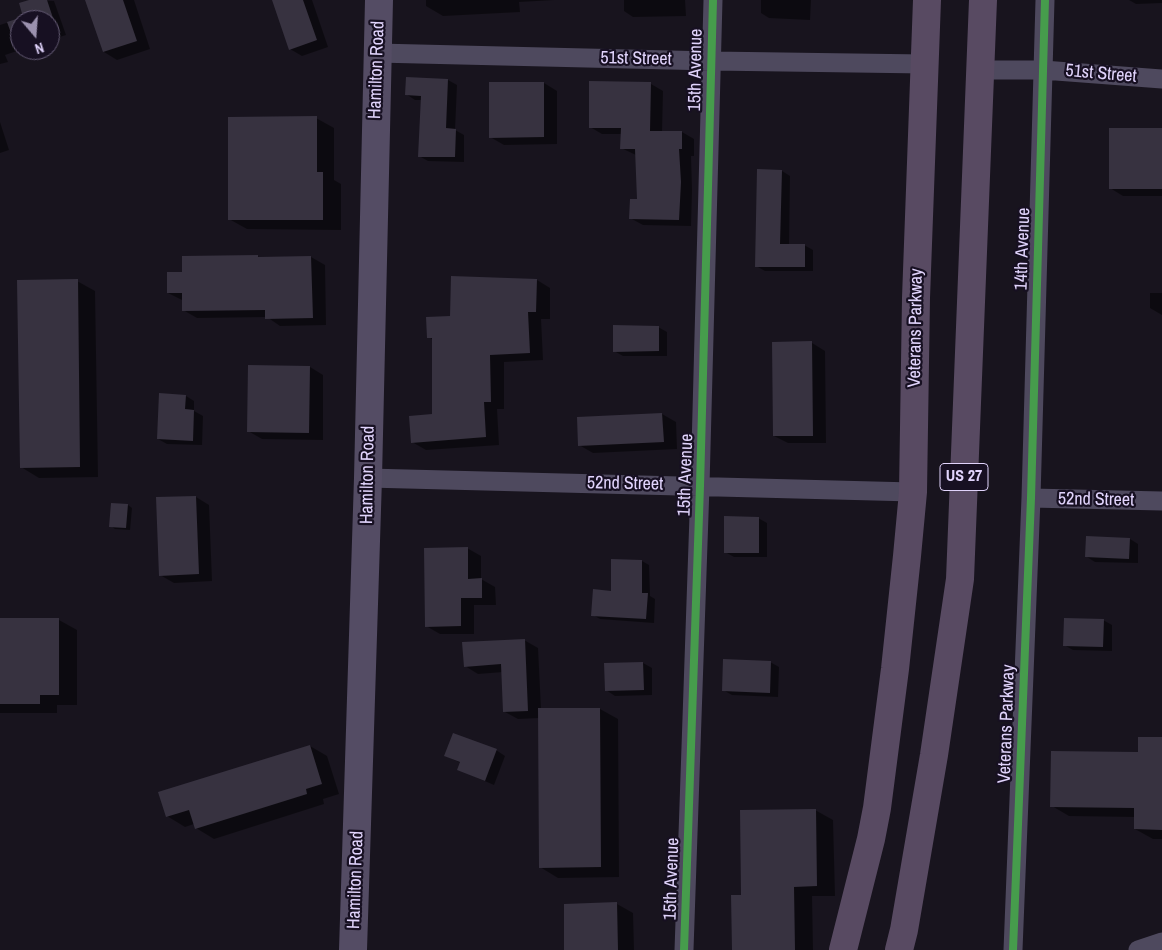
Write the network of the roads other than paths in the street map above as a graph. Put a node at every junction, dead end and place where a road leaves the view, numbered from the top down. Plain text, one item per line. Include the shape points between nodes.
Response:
1 (379, 0) edge
2 (713, 0) edge
3 (927, 0) edge
4 (982, 0) edge
5 (1045, 0) edge
6 (377, 53) junction
7 (712, 61) junction
8 (925, 64) junction
9 (981, 70) junction
10 (1043, 70) junction
11 (1162, 79) edge
12 (368, 478) junction
13 (700, 486) junction
14 (912, 492) junction
15 (1031, 498) junction
16 (1162, 501) edge
17 (1162, 942) edge
18 (901, 949) edge
19 (353, 950) edge
20 (684, 950) edge
21 (843, 950) edge
22 (1013, 950) edge
23 (1138, 950) edge

1 - 6 street, Hamilton Road
2 - 7 street, 15th Avenue
3 - 8 main road, Veterans Parkway
4 - 9 main road, US 27
5 - 10 street, 14th Avenue
6 - 7 street, 51st Street
6 - 12 street, Hamilton Road
7 - 8 street, 51st Street
7 - 13 street, 15th Avenue
8 - 14 main road, Veterans Parkway
9 - 10 street, 51st Street
9 - 18 main road, US 27 via 960,579
10 - 11 street, 51st Street
10 - 15 street, 14th Avenue
12 - 13 street, 52nd Street
12 - 19 street, Hamilton Road
13 - 14 street, 52nd Street
13 - 20 street, 15th Avenue
14 - 21 main road, Veterans Parkway via 895,669 877,808
15 - 16 street, 52nd Street
15 - 22 street, Veterans Parkway
17 - 23 street

